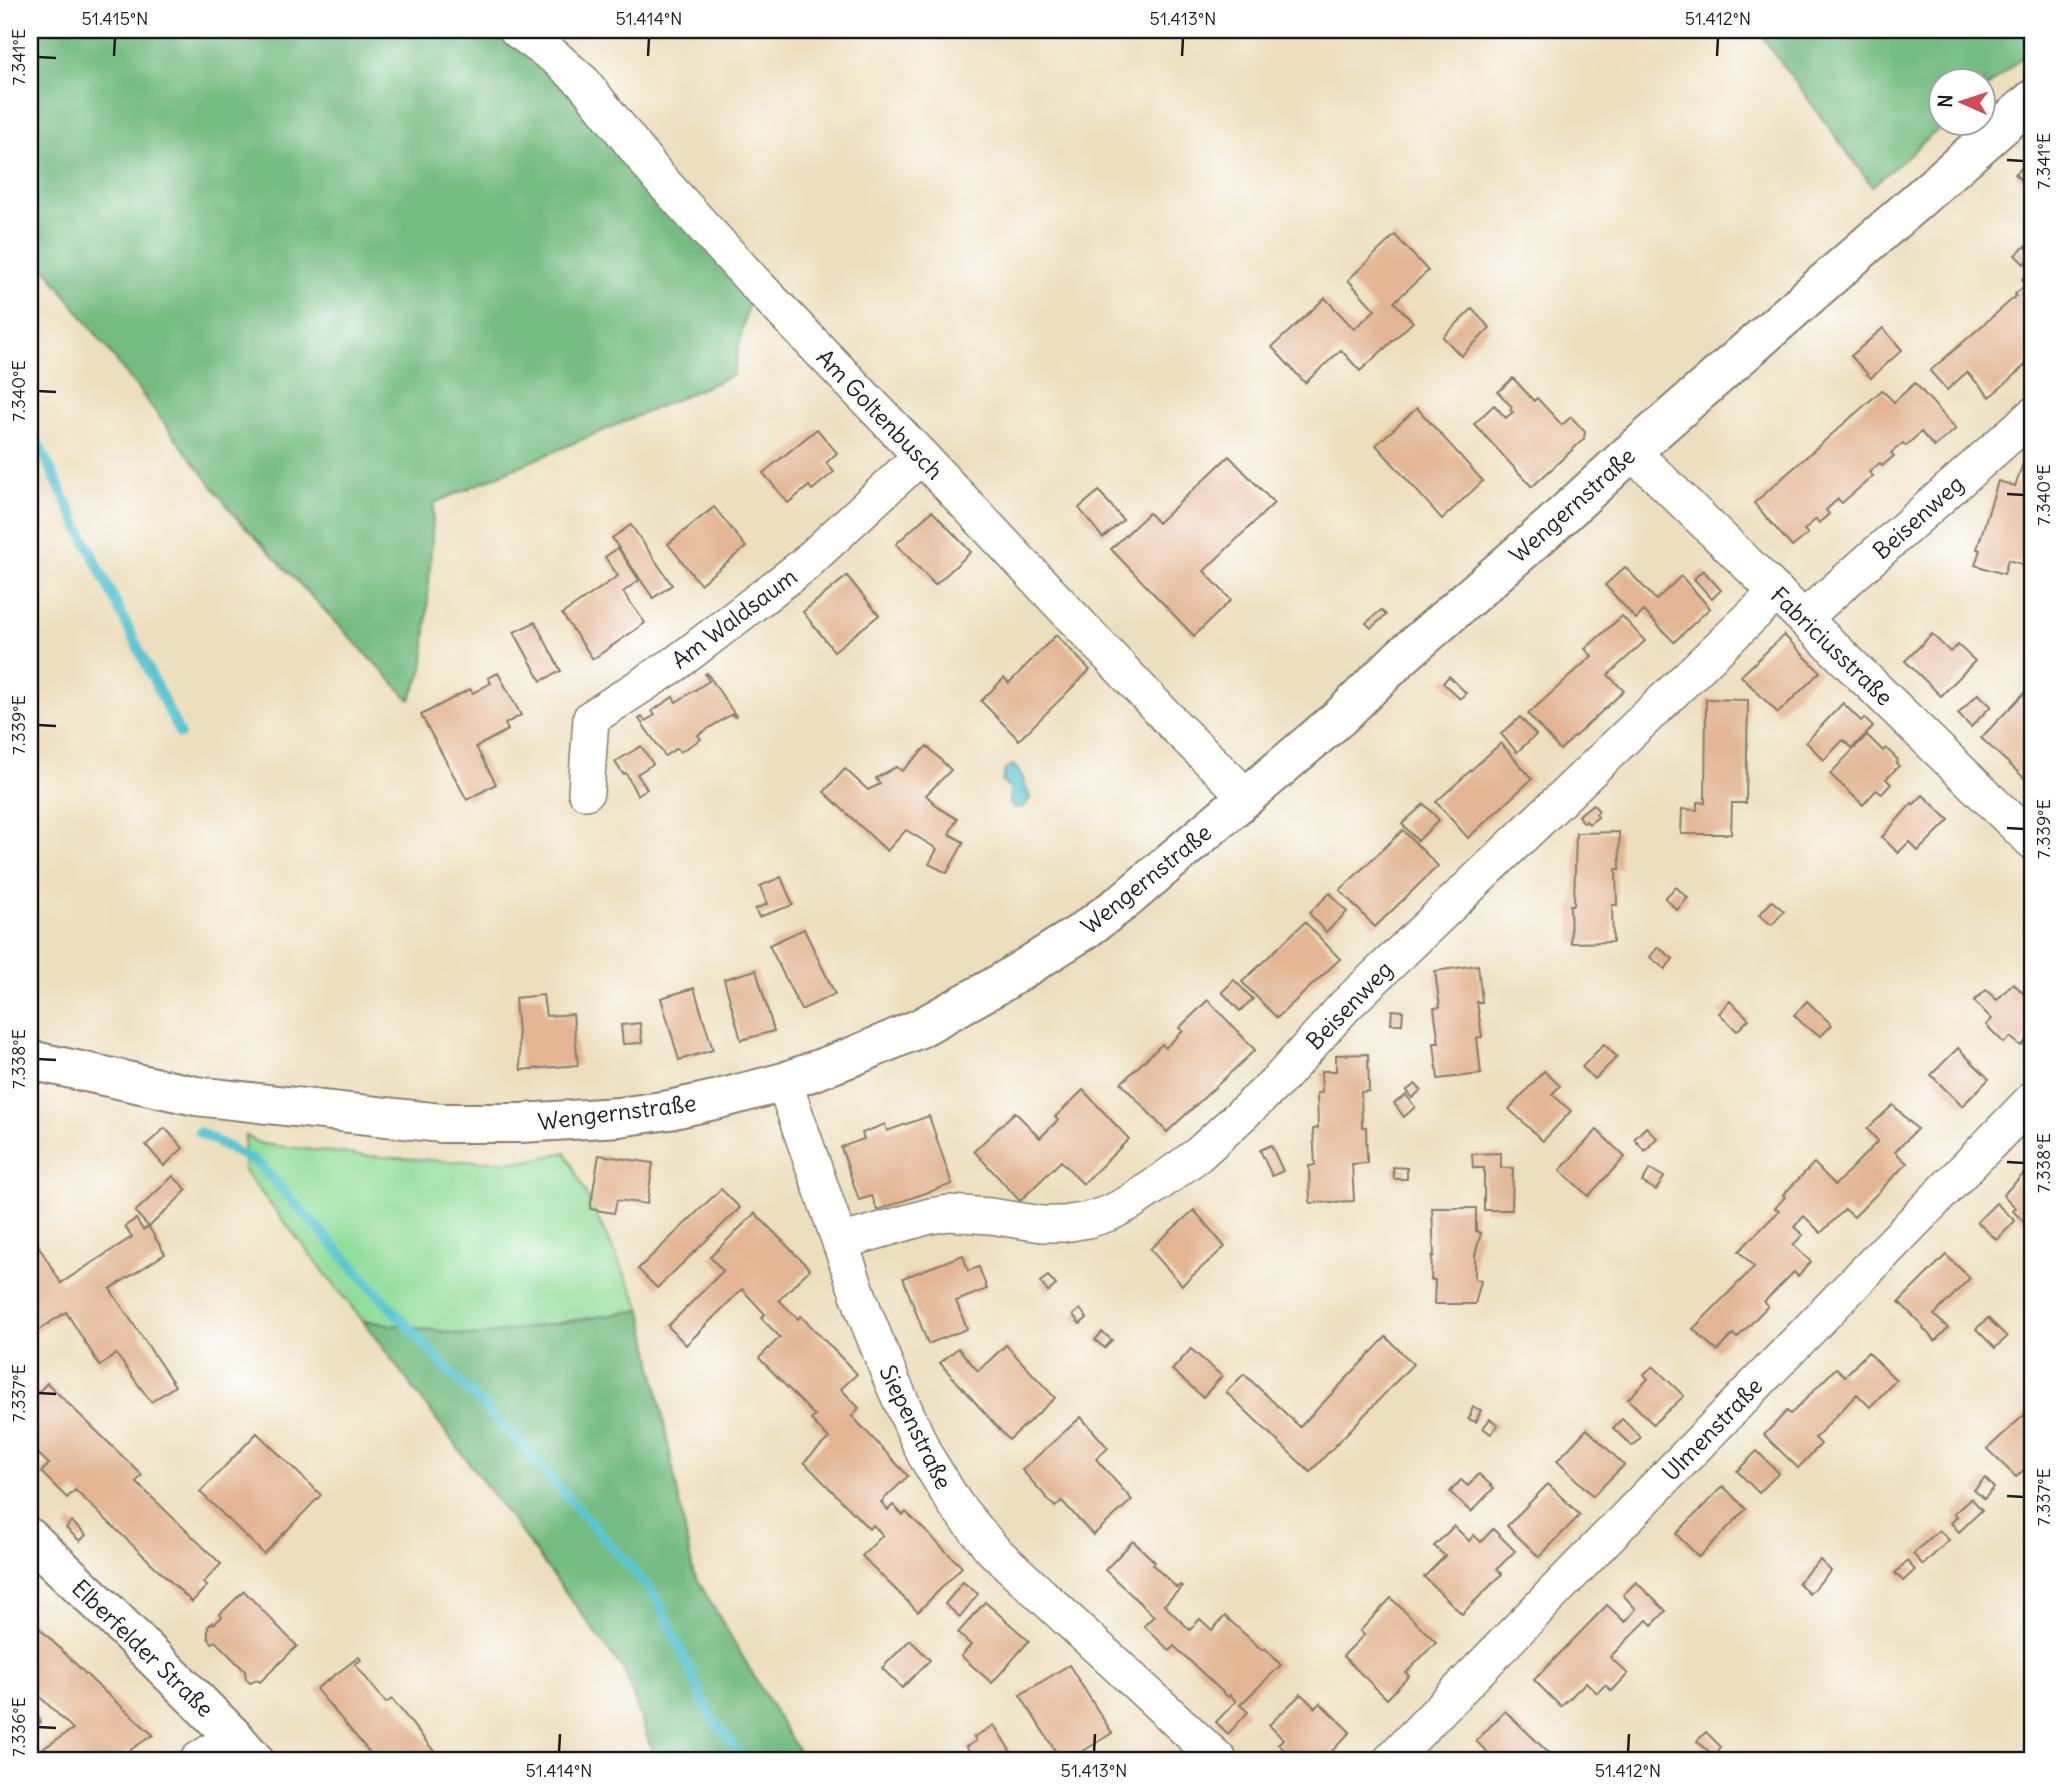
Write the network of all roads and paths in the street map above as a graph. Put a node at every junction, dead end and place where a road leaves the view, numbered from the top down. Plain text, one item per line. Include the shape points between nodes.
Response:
1 (517, 30) edge
2 (2033, 99) edge
3 (2033, 415) edge
4 (1630, 453) junction
5 (921, 456) junction
6 (1777, 592) junction
7 (1804, 618) junction
8 (586, 792) dead end
9 (1247, 797) junction
10 (2033, 842) edge
11 (30, 1060) edge
12 (783, 1082) junction
13 (2033, 1099) edge
14 (840, 1242) junction
15 (30, 1538) edge
16 (244, 1749) edge
17 (198, 1760) edge
18 (1219, 1760) edge
19 (1391, 1760) edge

1 - 5 street, Am Goltenbusch via 584,83 659,178
2 - 4 main road, Wengernstraße
3 - 7 street, Beisenweg
4 - 6 street, Fabriciusstraße
4 - 9 main road, Wengernstraße
5 - 8 street, Am Waldsaum via 804,565 678,662 590,718
5 - 9 street, Am Goltenbusch
6 - 7 street, Fabriciusstraße
6 - 14 street, Beisenweg via 1345,1006 1278,1081 1199,1154 1155,1186 1110,1213 1088,1220 1042,1224 949,1213
7 - 10 street, Fabriciusstraße
9 - 12 main road, Wengernstraße via 1123,902 1001,983 920,1028
11 - 12 main road, Wengernstraße via 196,1096 441,1123 619,1116 669,1110
12 - 14 street, Siepenstraße
13 - 19 street, Ulmenstraße
14 - 18 street, Siepenstraße via 891,1379 925,1455 955,1504 993,1550
15 - 16 main road, Elberfelder Straße
16 - 17 street

